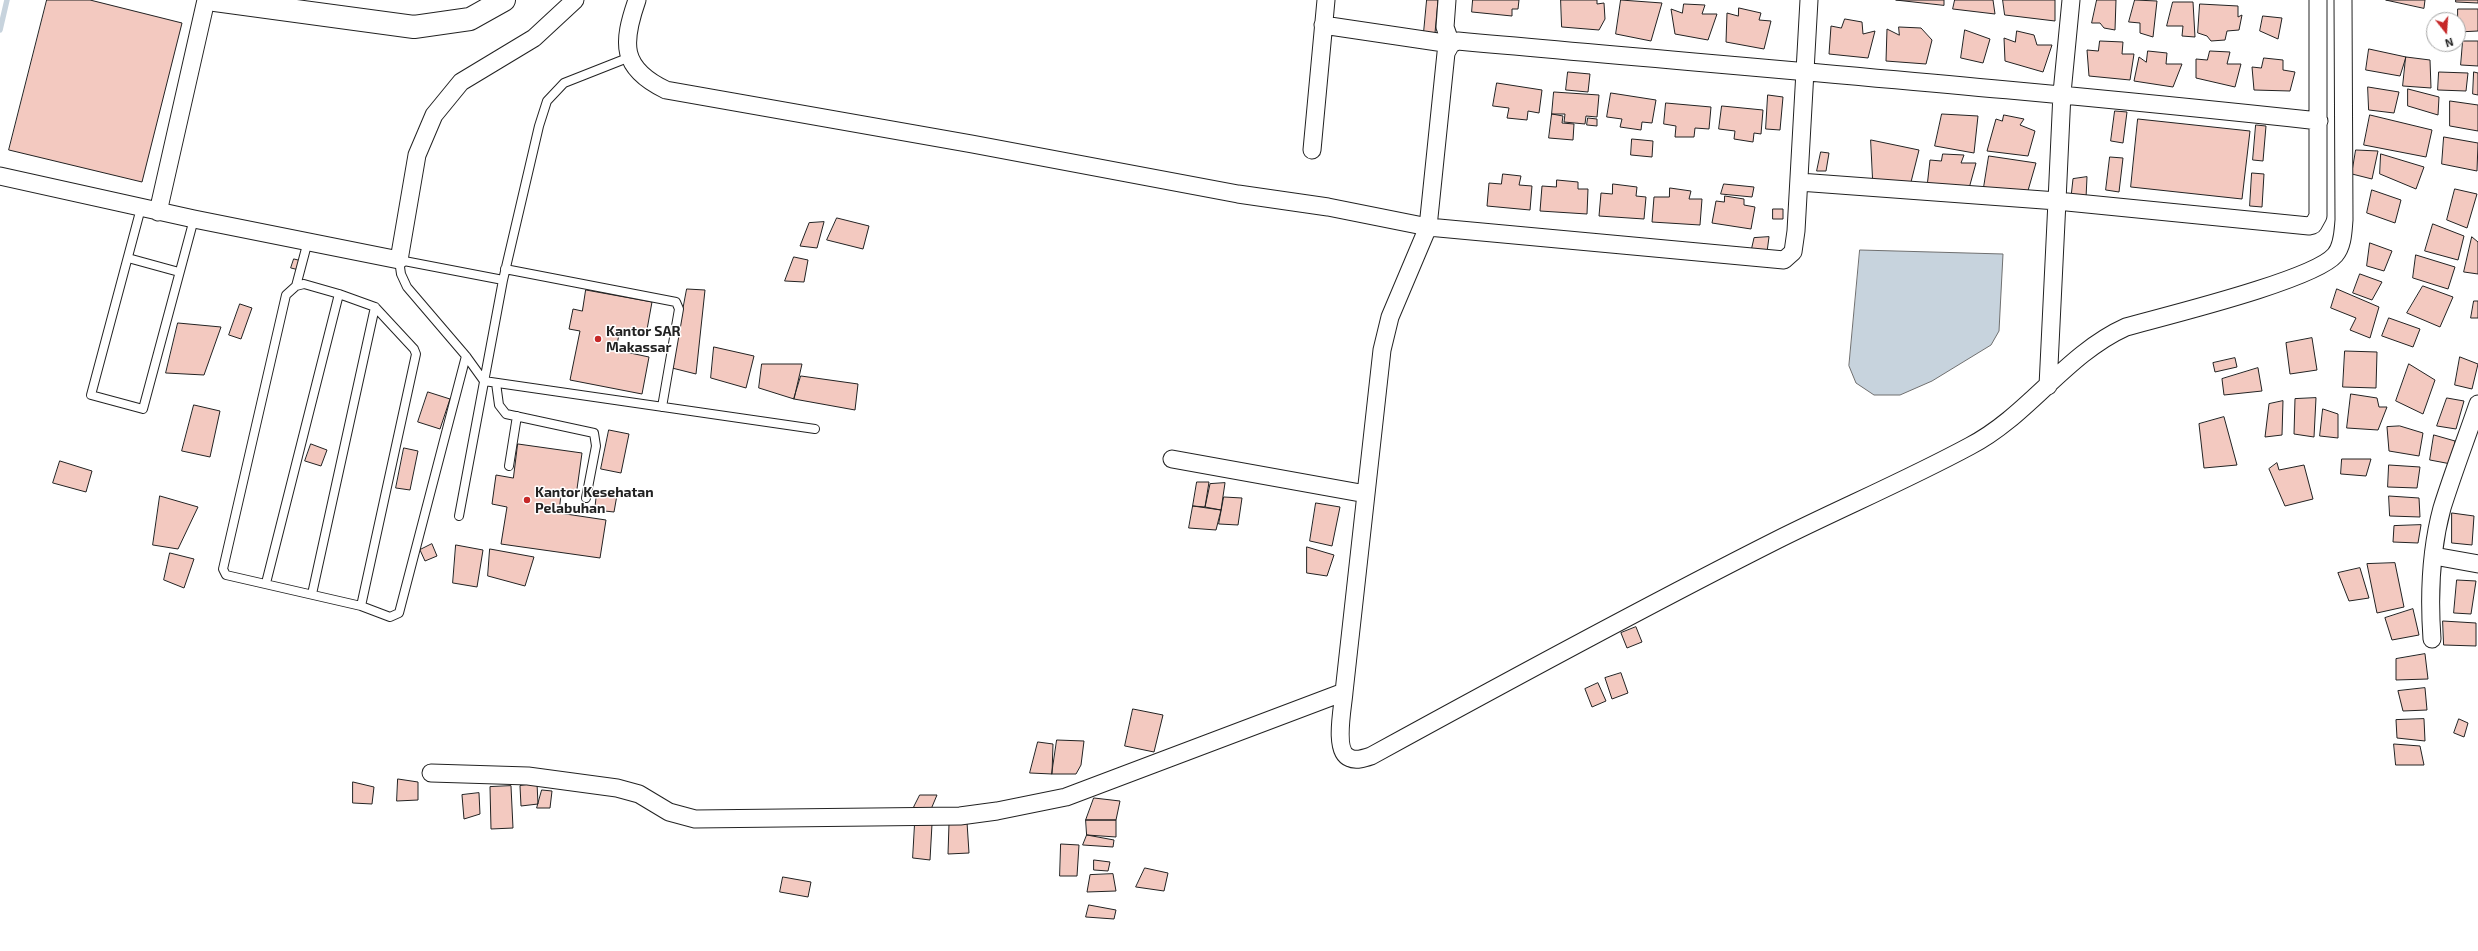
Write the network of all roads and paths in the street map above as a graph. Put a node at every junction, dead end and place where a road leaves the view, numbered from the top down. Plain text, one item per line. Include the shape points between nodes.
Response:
1 (206, 0) edge
2 (215, 0) edge
3 (504, 0) edge
4 (576, 0) edge
5 (638, 0) edge
6 (1326, 0) edge
7 (1447, 0) edge
8 (1809, 0) edge
9 (2071, 0) edge
10 (2318, 0) edge
11 (2343, 0) edge
12 (1323, 25) junction
13 (1450, 44) junction
14 (630, 57) junction
15 (1805, 73) junction
16 (2062, 93) junction
17 (2319, 120) junction
18 (1312, 150) dead end
19 (4, 177) edge
20 (1799, 182) junction
21 (2057, 201) junction
22 (141, 208) junction
23 (158, 212) junction
24 (194, 219) junction
25 (1428, 227) junction
26 (308, 241) junction
27 (128, 258) junction
28 (399, 260) junction
29 (505, 269) junction
30 (179, 272) junction
31 (503, 280) junction
32 (296, 286) junction
33 (339, 294) junction
34 (375, 307) junction
35 (466, 356) junction
36 (484, 381) junction
37 (496, 383) junction
38 (2048, 386) junction
39 (2478, 404) edge
40 (662, 407) junction
41 (517, 416) junction
42 (815, 429) dead end
43 (1172, 459) dead end
44 (509, 466) dead end
45 (1366, 494) junction
46 (586, 498) dead end
47 (459, 516) dead end
48 (2434, 556) junction
49 (2478, 564) edge
50 (266, 583) junction
51 (312, 594) junction
52 (361, 606) junction
53 (2432, 639) dead end
54 (1344, 692) junction
55 (431, 773) dead end

1 - 23 street
2 - 3 street via 414,27 470,19
4 - 28 street via 534,38 461,82 434,115 417,155
5 - 14 street via 628,27
6 - 12 street
7 - 13 street via 1445,27
8 - 15 street
9 - 16 street
10 - 17 street
11 - 38 street via 2344,220 2343,238 2335,255 2312,270 2262,288 2126,327 2108,335 2090,347
12 - 13 street
12 - 18 street
13 - 15 street via 1458,40
13 - 25 street via 1446,53
14 - 25 street via 638,71 650,82 666,90
14 - 29 lane via 564,83 547,100
15 - 16 street
15 - 20 street
16 - 17 street
16 - 21 street
17 - 21 street via 2318,216 2313,225 2301,226
19 - 22 street
20 - 21 street
20 - 25 street via 1793,252 1784,260
21 - 38 street
22 - 23 street
22 - 27 lane
23 - 24 street
24 - 26 street
24 - 30 lane
25 - 45 street via 1390,317 1382,350
26 - 28 street
26 - 32 lane
27 - 30 lane
27 - 30 lane via 91,395 143,409
28 - 31 lane
28 - 35 lane via 401,274 407,287
29 - 31 lane
29 - 40 lane via 677,303 679,313
31 - 36 lane
32 - 33 lane via 304,284
32 - 50 lane via 286,295 223,569 226,575
33 - 34 lane
33 - 50 lane
34 - 51 lane
34 - 52 lane via 416,354
35 - 36 lane
35 - 52 lane via 399,613 390,616
36 - 37 lane
36 - 47 lane
37 - 40 lane
37 - 41 lane via 501,409 506,414
38 - 54 street via 1972,446 1777,540 1371,756 1349,758 1343,752 1340,743
39 - 48 street via 2442,509
40 - 42 lane
41 - 44 lane
41 - 46 lane via 594,433 596,446
43 - 45 street
45 - 54 street
48 - 49 street
48 - 53 street via 2430,610
50 - 51 lane
51 - 52 lane
54 - 55 street via 1066,797 960,816 695,819 669,812 639,794 617,788 528,776

